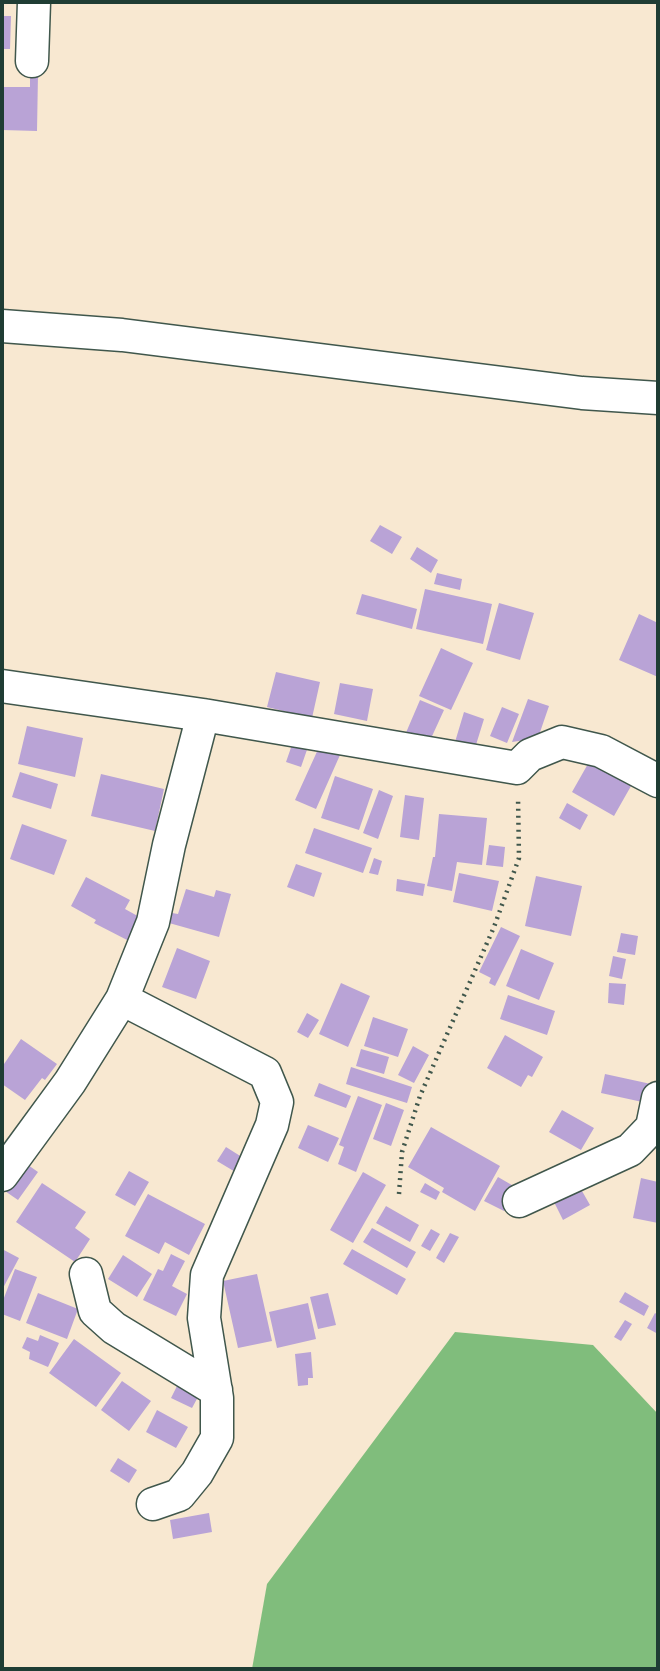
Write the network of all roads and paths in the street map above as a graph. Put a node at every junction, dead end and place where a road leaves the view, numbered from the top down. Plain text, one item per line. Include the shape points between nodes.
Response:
1 (34, 2) edge
2 (32, 61) dead end
3 (2, 326) edge
4 (658, 398) edge
5 (2, 686) edge
6 (202, 715) junction
7 (517, 768) junction
8 (658, 781) edge
9 (122, 999) junction
10 (658, 1097) edge
11 (2, 1175) edge
12 (399, 1194) dead end
13 (519, 1201) dead end
14 (86, 1275) dead end
15 (216, 1390) junction
16 (153, 1504) dead end

1 - 2 street
3 - 4 street via 122,335 582,393
5 - 6 street
6 - 7 street
6 - 9 street via 153,922
7 - 8 street via 530,755 562,743 601,751
7 - 12 path via 519,858 420,1096 402,1152
9 - 11 street via 70,1082
9 - 15 street via 265,1073 277,1102 272,1125 207,1275 204,1318
10 - 13 street via 652,1127 630,1150
14 - 15 street via 95,1311 114,1328
15 - 16 street via 217,1438 179,1495

